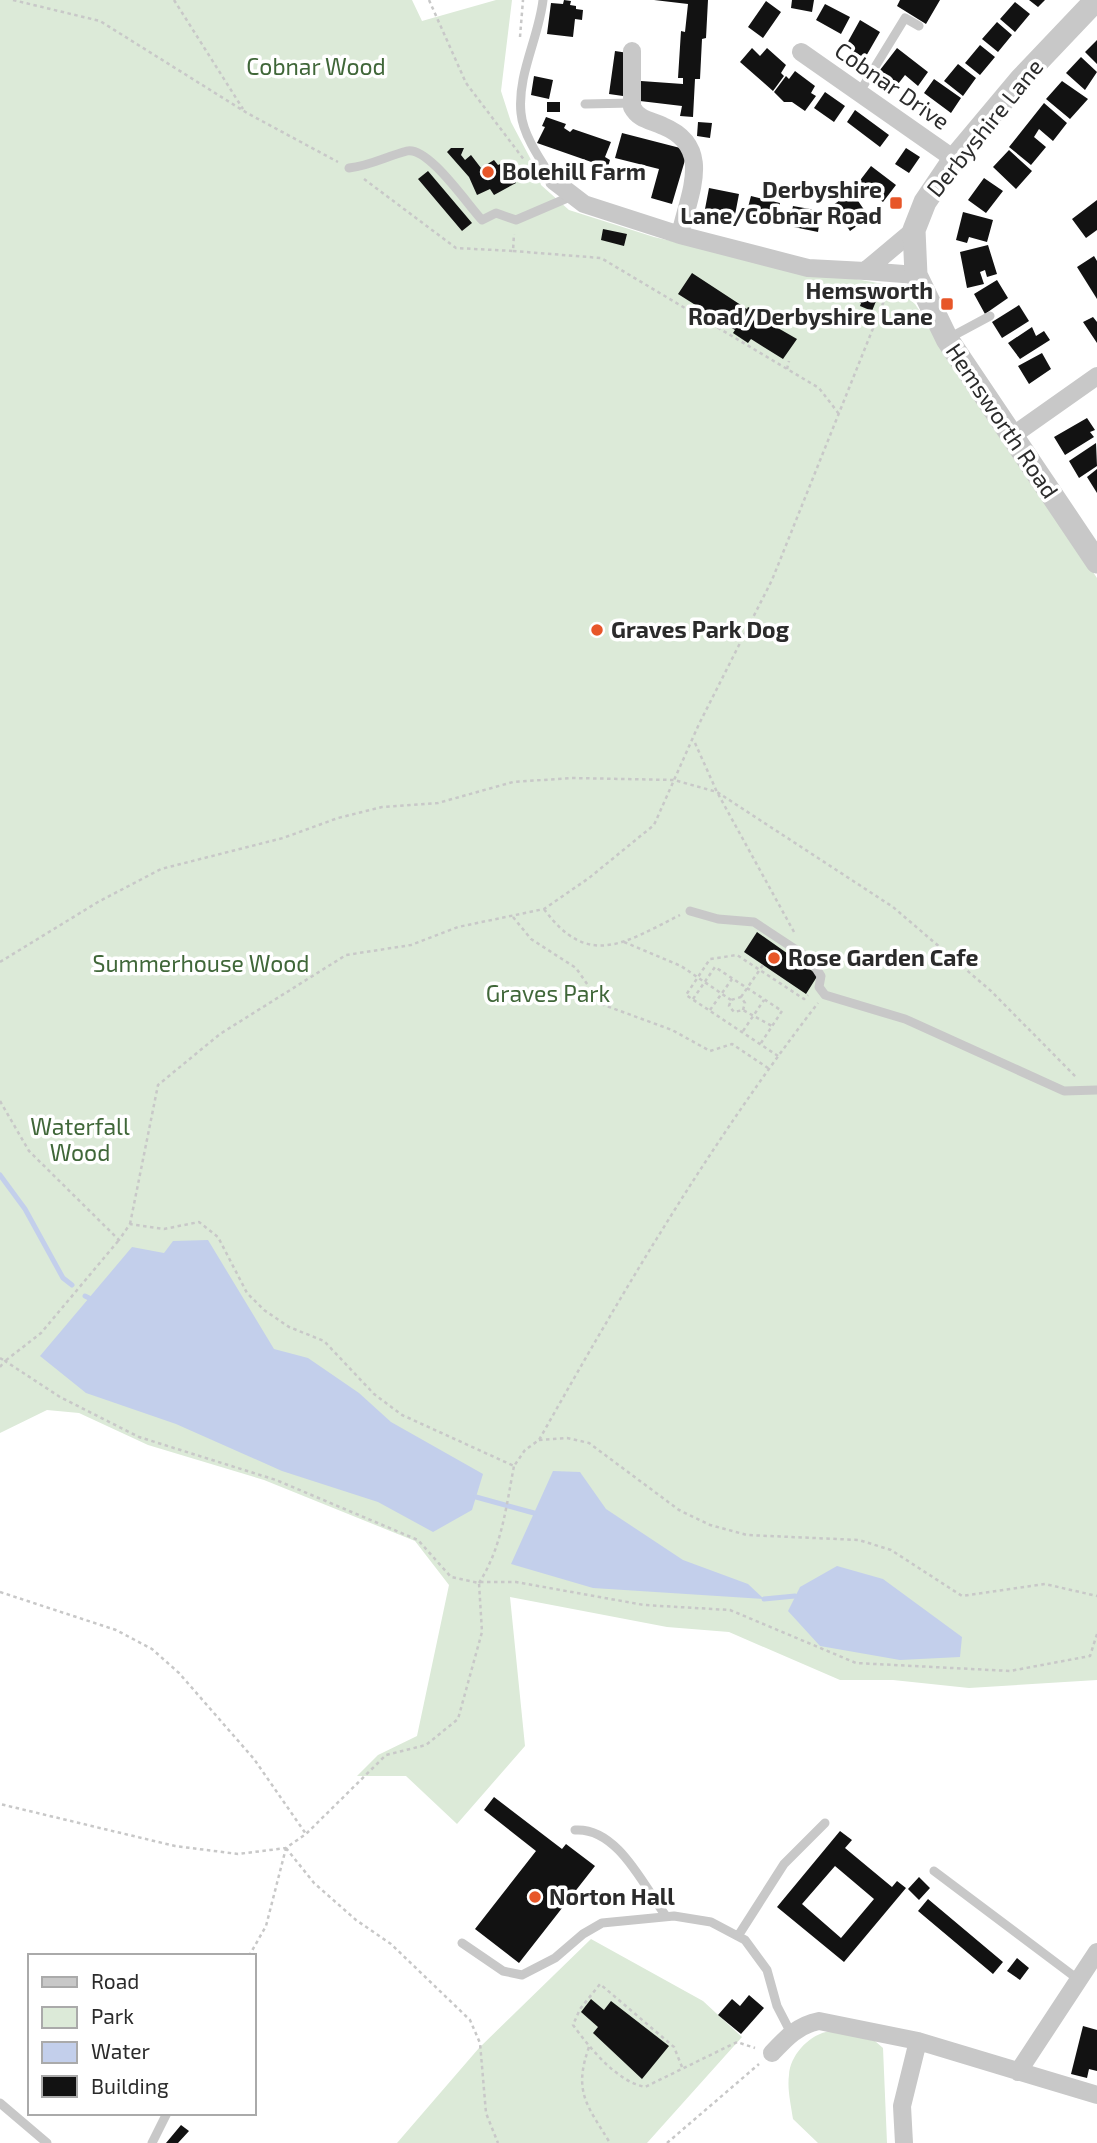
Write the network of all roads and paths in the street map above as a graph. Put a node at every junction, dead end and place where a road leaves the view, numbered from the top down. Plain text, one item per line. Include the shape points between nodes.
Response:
1 (12, 0) edge
2 (174, 0) edge
3 (429, 0) edge
4 (543, 0) edge
5 (1096, 0) edge
6 (919, 26) dead end
7 (632, 51) dead end
8 (801, 52) dead end
9 (859, 93) junction
10 (632, 103) junction
11 (585, 104) dead end
12 (247, 113) junction
13 (954, 159) junction
14 (527, 163) dead end
15 (349, 168) junction
16 (554, 181) joint
17 (573, 196) junction
18 (516, 220) junction
19 (914, 230) junction
20 (680, 235) junction
21 (513, 251) junction
22 (865, 271) junction
23 (905, 275) junction
24 (676, 290) dead end
25 (671, 297) junction
26 (990, 316) dead end
27 (947, 339) junction
28 (789, 361) dead end
29 (787, 369) junction
30 (1097, 376) edge
31 (840, 416) junction
32 (1012, 436) junction
33 (1097, 562) edge
34 (694, 741) junction
35 (674, 780) junction
36 (717, 792) junction
37 (544, 909) junction
38 (690, 911) joint
39 (513, 917) junction
40 (624, 942) junction
41 (810, 959) junction
42 (0, 962) edge
43 (763, 965) dead end
44 (760, 971) junction
45 (697, 977) junction
46 (732, 978) junction
47 (706, 982) junction
48 (748, 989) junction
49 (822, 991) junction
50 (722, 993) junction
51 (741, 998) junction
52 (692, 999) junction
53 (765, 999) junction
54 (730, 1000) junction
55 (710, 1010) junction
56 (743, 1010) junction
57 (732, 1011) junction
58 (752, 1016) junction
59 (726, 1021) junction
60 (772, 1026) junction
61 (743, 1031) junction
62 (761, 1043) junction
63 (778, 1056) junction
64 (768, 1068) junction
65 (1093, 1090) edge
66 (0, 1101) edge
67 (130, 1224) junction
68 (119, 1240) junction
69 (0, 1358) edge
70 (5, 1362) junction
71 (0, 1367) edge
72 (539, 1440) junction
73 (514, 1466) junction
74 (479, 1583) junction
75 (0, 1592) edge
76 (1097, 1596) edge
77 (1097, 1634) edge
78 (0, 1804) edge
79 (825, 1823) dead end
80 (575, 1830) dead end
81 (306, 1834) junction
82 (286, 1848) junction
83 (934, 1871) dead end
84 (666, 1916) junction
85 (738, 1936) junction
86 (462, 1943) dead end
87 (1097, 1952) edge
88 (250, 1954) edge
89 (1079, 1980) junction
90 (791, 2033) junction
91 (918, 2041) junction
92 (589, 2048) junction
93 (772, 2053) junction
94 (682, 2067) junction
95 (1018, 2072) junction
96 (1097, 2095) edge
97 (0, 2103) edge
98 (166, 2115) edge
99 (47, 2143) edge
100 (152, 2143) edge
101 (498, 2143) edge
102 (610, 2143) edge
103 (667, 2143) edge
104 (904, 2143) edge

1 - 12 path via 100,21
2 - 12 path
3 - 14 path via 466,83
4 - 16 lane via 525,74 521,113 533,146
5 - 13 street, Derbyshire Lane via 1020,79
6 - 9 lane via 905,18
7 - 10 street
8 - 9 street, Cobnar Drive
9 - 13 street, Cobnar Drive
10 - 11 lane
10 - 20 street via 636,115 685,138 694,150
12 - 15 path
13 - 19 street, Derbyshire Lane via 925,202
15 - 18 lane via 410,150 426,154 482,220 496,213
15 - 21 path via 456,248
16 - 17 street
17 - 18 lane
17 - 20 street via 584,204
18 - 21 path
19 - 22 street
19 - 23 street, Derbyshire Lane
20 - 22 street via 807,271
21 - 25 path via 601,258
22 - 23 street
23 - 27 street, Hemsworth Road
23 - 31 path
24 - 25 path
25 - 29 path
26 - 27 lane
27 - 32 street, Hemsworth Road
28 - 29 path
29 - 31 path via 819,388
30 - 32 street
31 - 34 path via 772,580
32 - 33 street, Hemsworth Road
34 - 35 path
34 - 36 path
35 - 36 path
35 - 37 path via 654,825
35 - 42 path via 513,782 438,803 382,807 338,818 284,838 161,869
36 - 41 path
36 - 65 path via 893,907 991,991
37 - 39 path
37 - 40 path via 555,925 587,944 597,948
38 - 40 path
38 - 41 lane via 754,922
39 - 64 path via 531,939 576,968 601,1004 672,1030 710,1051 732,1044
39 - 67 path via 458,927 411,945 346,955 220,1034 158,1085
40 - 45 path
41 - 49 lane via 821,976
43 - 44 path
44 - 45 path via 737,955 710,959
44 - 48 path
44 - 49 path via 804,999
45 - 47 path
45 - 52 path via 686,995
46 - 47 path via 715,967
46 - 48 path
46 - 50 path
47 - 50 path
47 - 52 path
48 - 51 path
48 - 53 path
49 - 63 path
49 - 65 lane via 905,1019 1064,1091
50 - 54 path
50 - 55 path
51 - 54 path
51 - 56 path
52 - 55 path
53 - 58 path
53 - 60 path via 782,1011
54 - 57 path
55 - 59 path
56 - 57 path
56 - 58 path
57 - 59 path
58 - 60 path
58 - 61 path
59 - 61 path
60 - 62 path
61 - 62 path
62 - 63 path
63 - 64 path
64 - 72 path via 709,1155
66 - 68 path via 29,1151
67 - 68 path
67 - 73 path via 164,1229 199,1222 218,1237 247,1293 264,1310 289,1327 324,1341 374,1394 402,1415
68 - 70 path via 41,1333
69 - 70 path
70 - 71 path
70 - 74 path via 60,1397 139,1437 276,1480 418,1540 451,1577
72 - 73 path
72 - 76 path via 567,1438 589,1443 679,1510 710,1525 747,1535 818,1536 891,1550 962,1596 1045,1584
73 - 74 path via 500,1537
74 - 77 path via 516,1582 644,1605 730,1610 833,1656 884,1666 1010,1671 1090,1656
74 - 81 path via 482,1632 458,1719 426,1745 386,1755
75 - 81 path via 116,1630 152,1649 254,1759
78 - 82 path via 175,1846 238,1854
79 - 85 lane via 784,1864
80 - 84 lane via 588,1829 603,1838 626,1860
81 - 82 path
82 - 88 path via 266,1926
82 - 101 path via 314,1883 391,1944 470,2020 480,2043 486,2113
83 - 89 lane
84 - 85 lane via 711,1922
84 - 86 lane via 602,1923 555,1958 522,1975 503,1971
85 - 90 lane via 767,1970 776,2006
87 - 89 street
89 - 95 street
90 - 91 street via 819,2021
90 - 93 street
91 - 95 street
91 - 104 street via 902,2106
92 - 94 path via 632,2084 645,2087
92 - 94 path via 573,2025 600,1984 674,2047
92 - 102 path via 580,2073 586,2104
93 - 94 path via 737,2042
93 - 103 path
95 - 96 street
97 - 99 lane
98 - 100 lane

